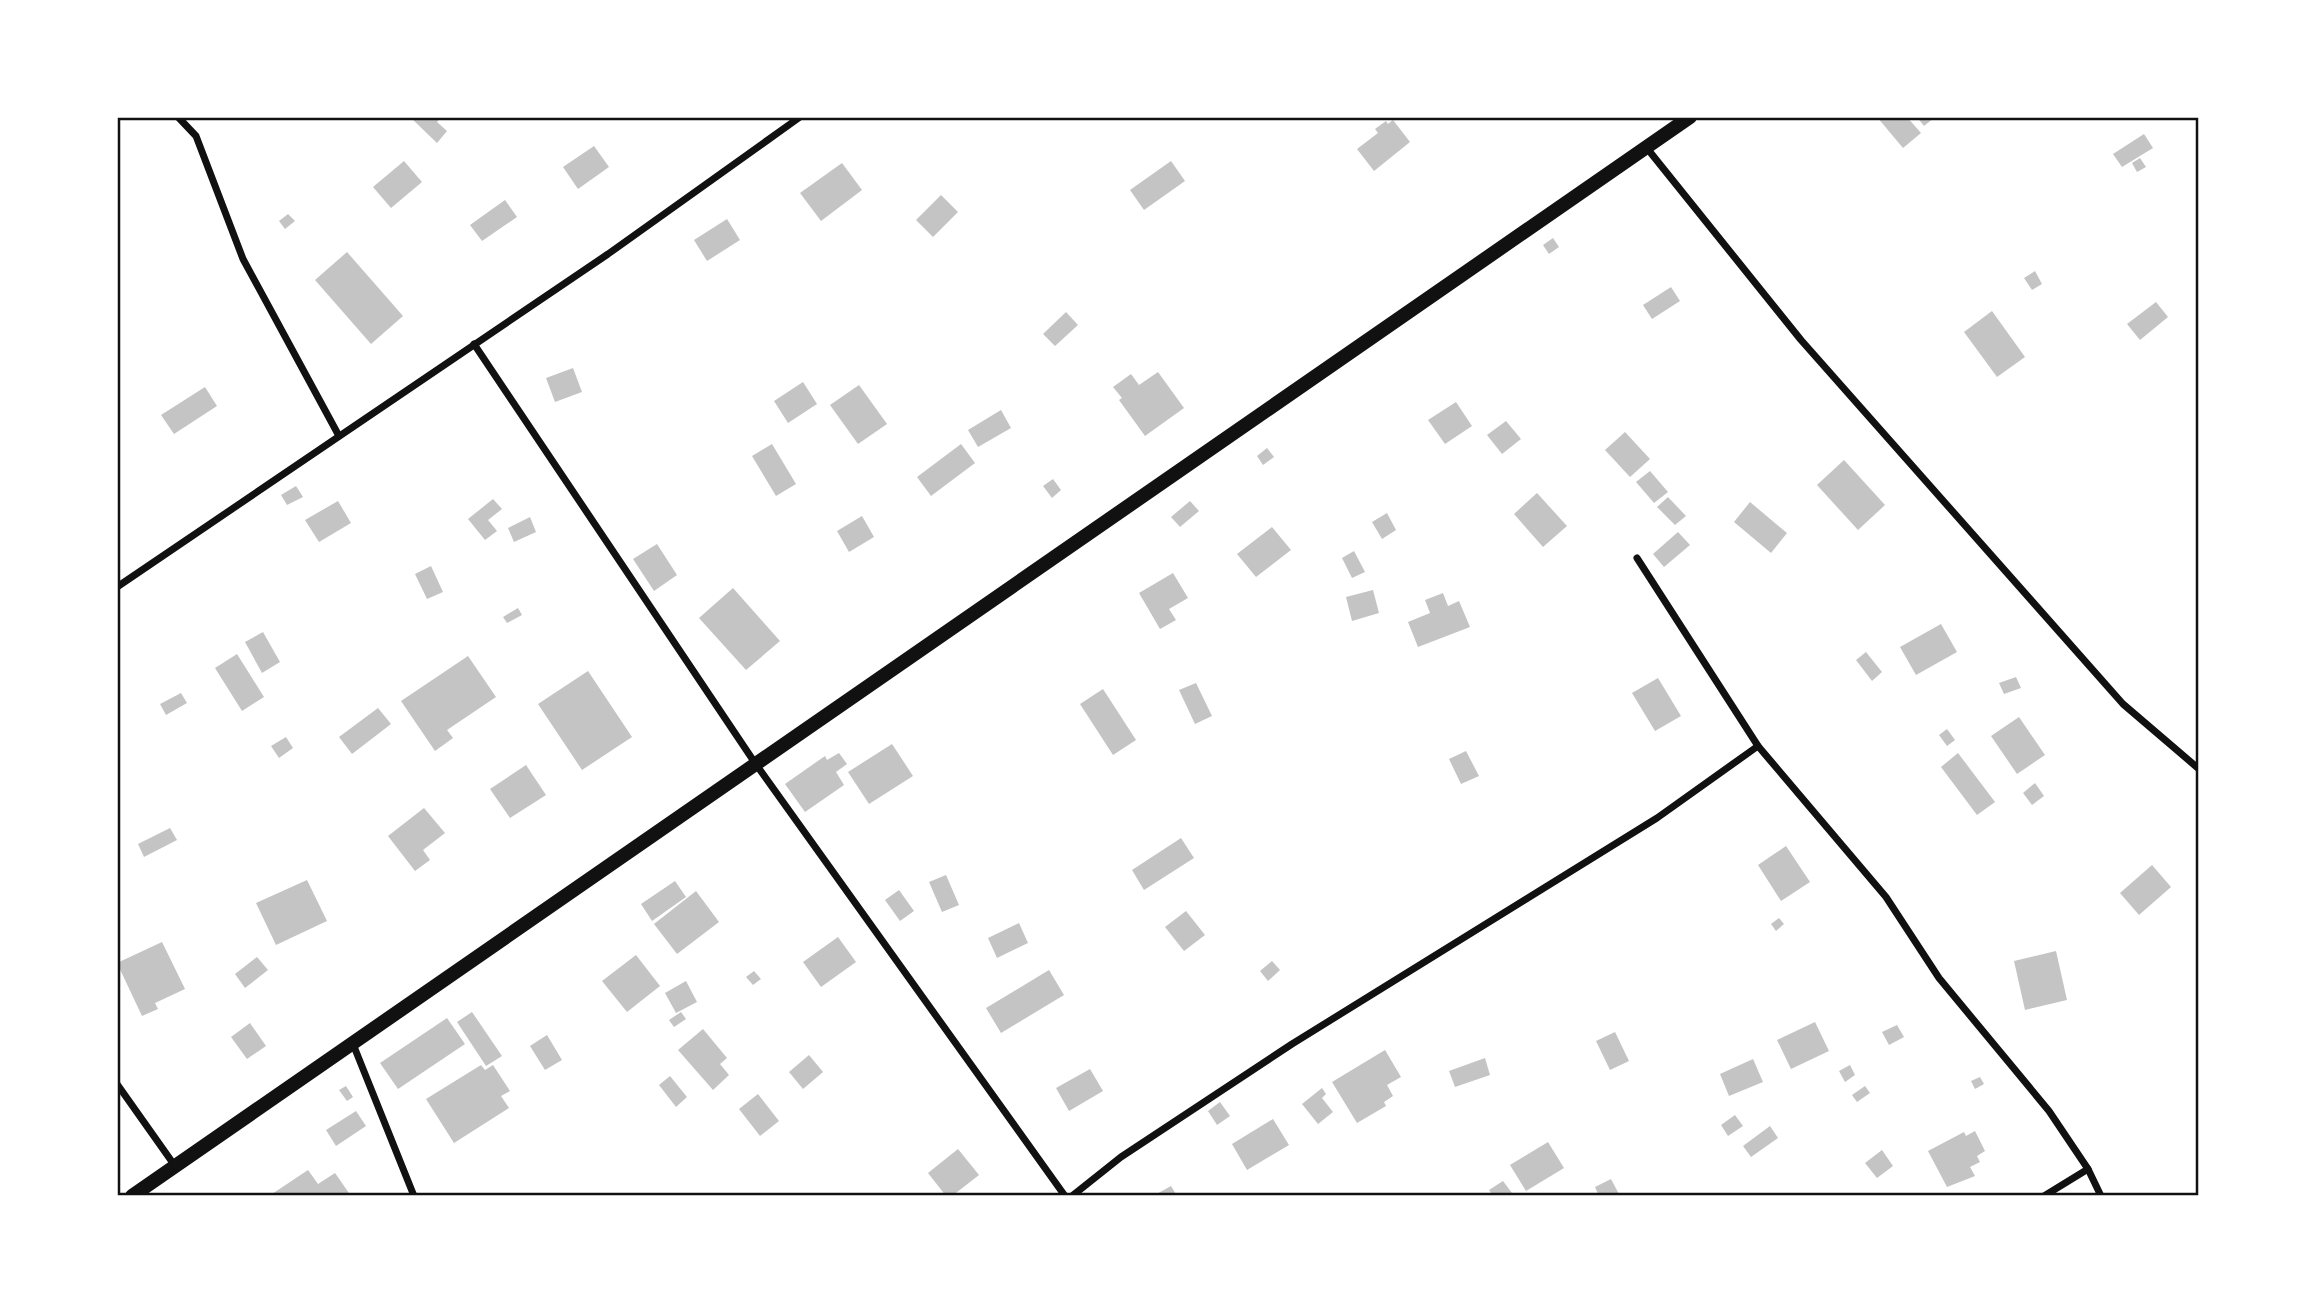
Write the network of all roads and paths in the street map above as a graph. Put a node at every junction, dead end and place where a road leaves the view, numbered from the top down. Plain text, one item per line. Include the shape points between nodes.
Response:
1 (178, 117) edge
2 (800, 117) edge
3 (1690, 117) edge
4 (1646, 148) junction
5 (474, 344) junction
6 (339, 436) junction
7 (1637, 558) dead end
8 (117, 587) edge
9 (1758, 747) junction
10 (755, 763) junction
11 (2199, 769) edge
12 (353, 1043) junction
13 (117, 1084) edge
14 (175, 1166) junction
15 (2088, 1169) junction
16 (132, 1196) edge
17 (414, 1196) edge
18 (1065, 1196) edge
19 (1072, 1196) edge
20 (2044, 1196) edge
21 (2101, 1196) edge

1 - 6 street via 196,136 243,259
2 - 5 street
3 - 4 main road
4 - 10 main road
4 - 11 street via 1801,340 2123,704
5 - 6 street
5 - 10 street
6 - 8 street
7 - 9 street
9 - 15 street via 1886,897 1940,978 2049,1111
9 - 19 street via 1657,818 1292,1044 1121,1157
10 - 12 main road
10 - 18 street
12 - 14 main road
12 - 17 street
13 - 14 street
14 - 16 main road
15 - 20 street
15 - 21 street

